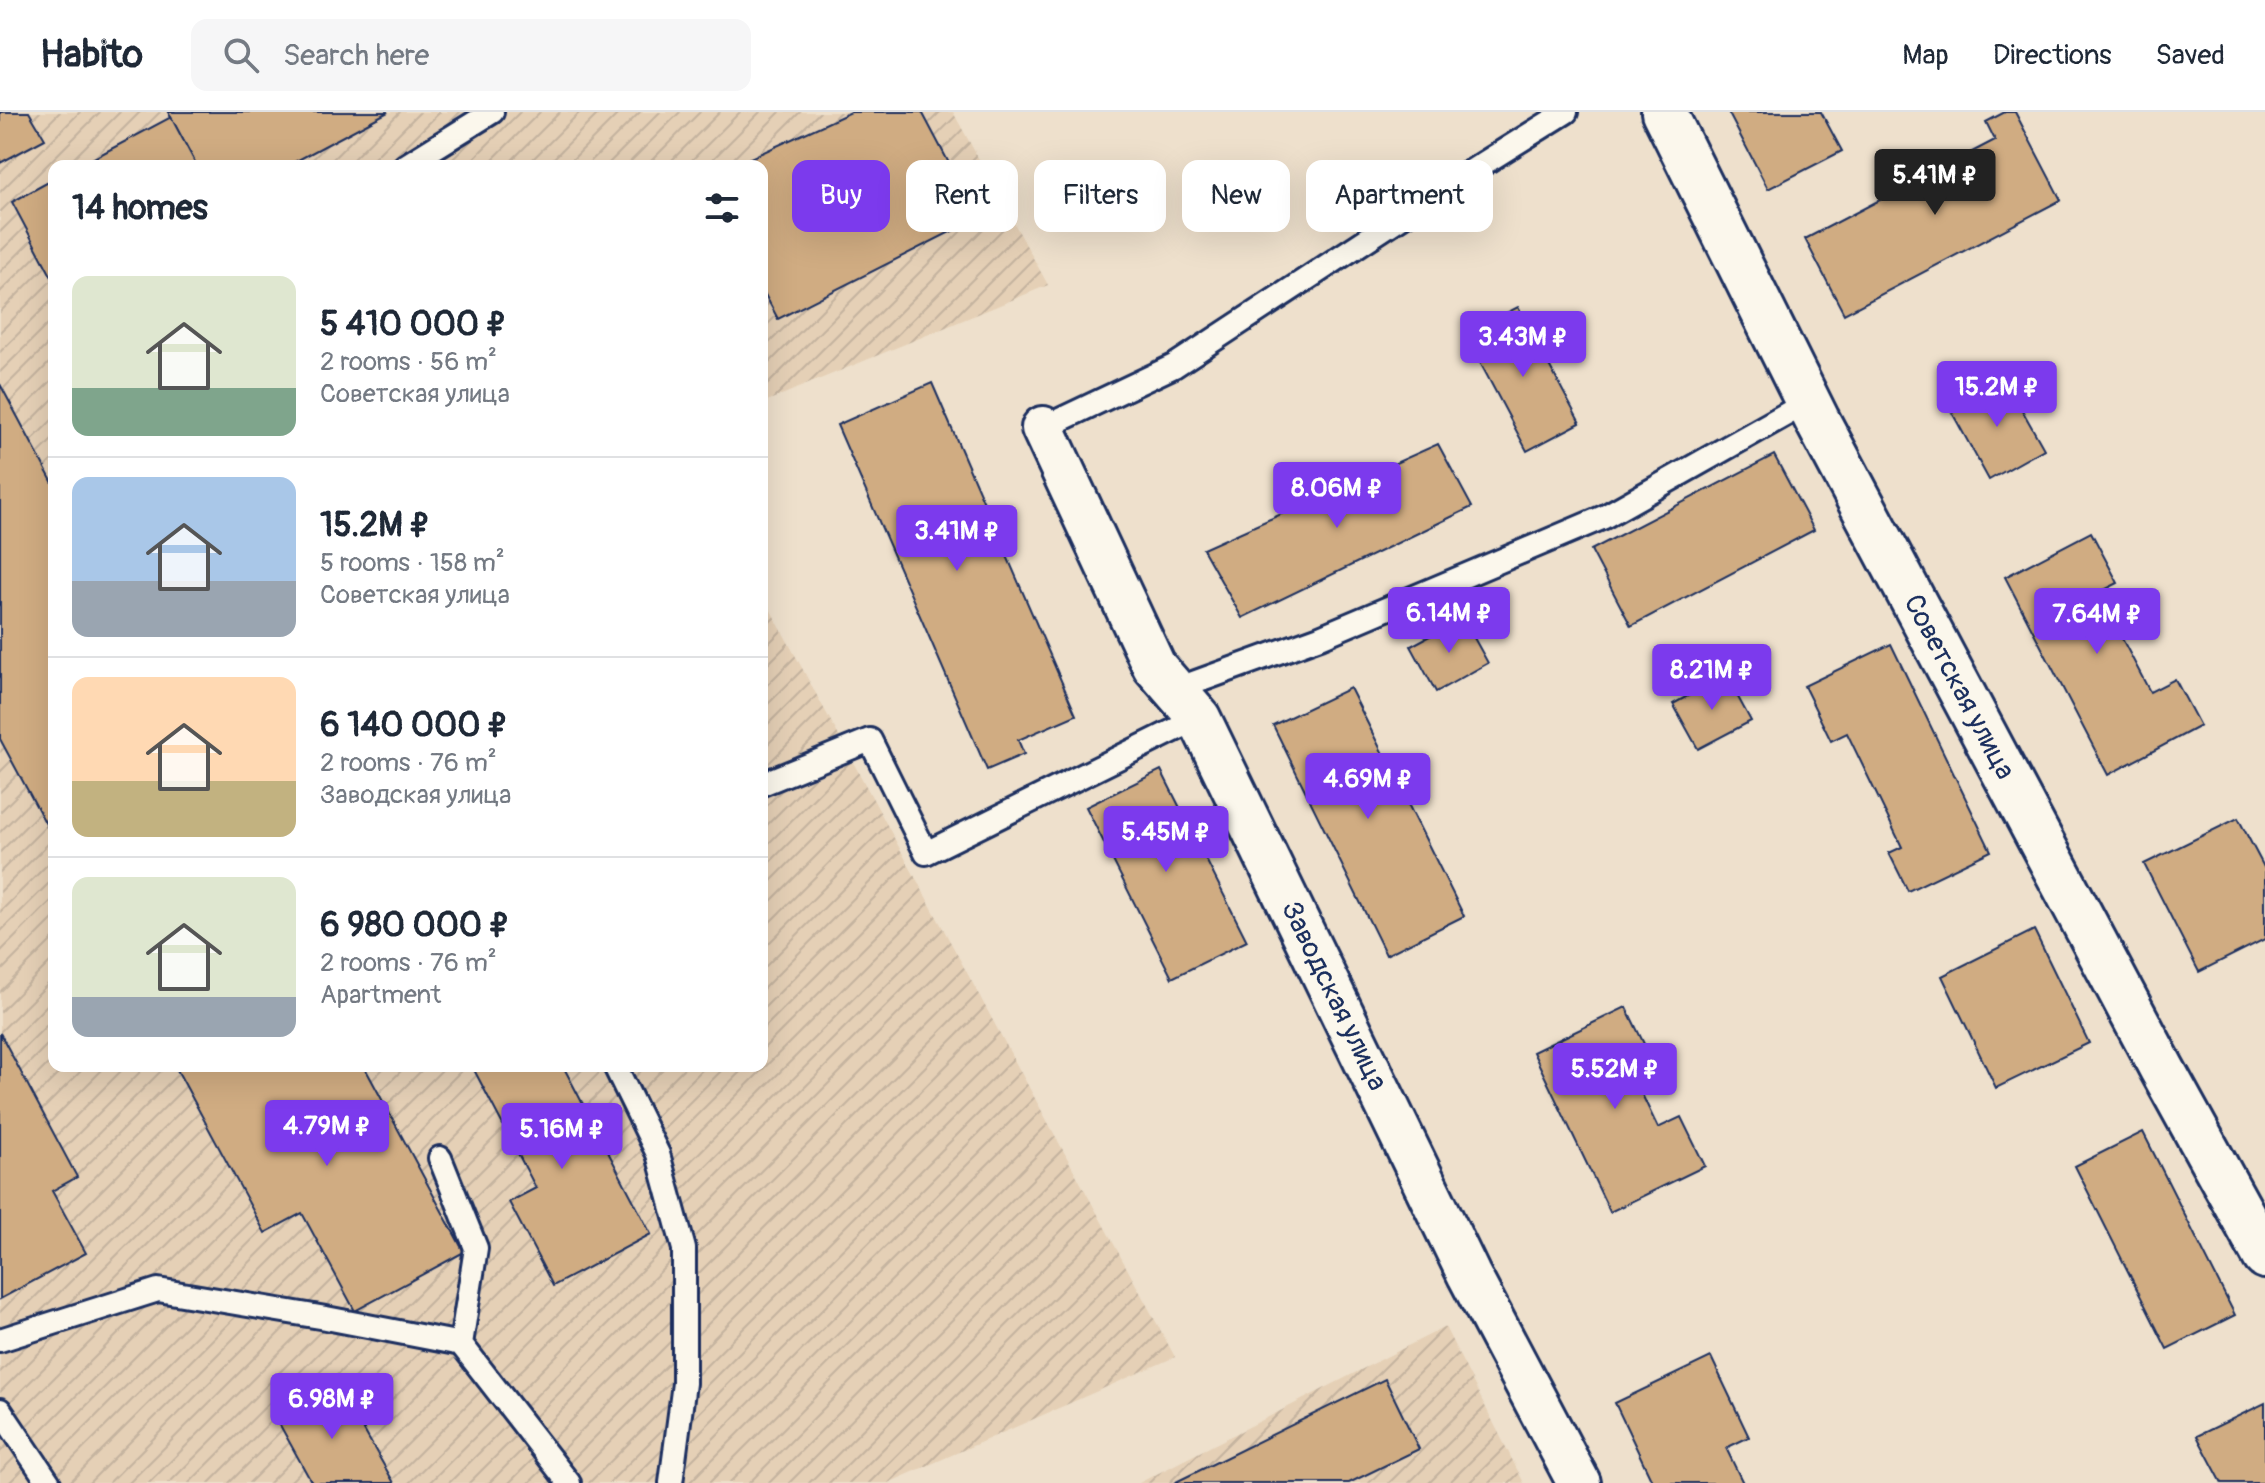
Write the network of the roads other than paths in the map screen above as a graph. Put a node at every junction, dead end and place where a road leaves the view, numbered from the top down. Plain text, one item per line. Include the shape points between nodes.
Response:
1 (492, 112) edge
2 (1566, 112) edge
3 (1664, 112) edge
4 (416, 160) edge
5 (1808, 402) junction
6 (1043, 428) joint
7 (1186, 704) junction
8 (768, 782) edge
9 (618, 1072) edge
10 (440, 1158) dead end
11 (2265, 1256) edge
12 (0, 1340) edge
13 (461, 1344) junction
14 (0, 1410) edge
15 (49, 1483) edge
16 (569, 1483) edge
17 (671, 1483) edge
18 (1579, 1483) edge

1 - 4 lane
2 - 6 lane via 1174,366
3 - 5 main road, Советская улица
5 - 7 lane via 1604,517 1320,637
5 - 11 main road, Советская улица
6 - 7 street, Заводская улица via 1154,666
7 - 8 lane via 926,853 870,740
7 - 18 street, Заводская улица via 1469,1275
9 - 17 lane via 658,1154 684,1249 684,1383
10 - 13 lane via 476,1248
12 - 13 lane via 158,1290
13 - 16 lane
14 - 15 lane

